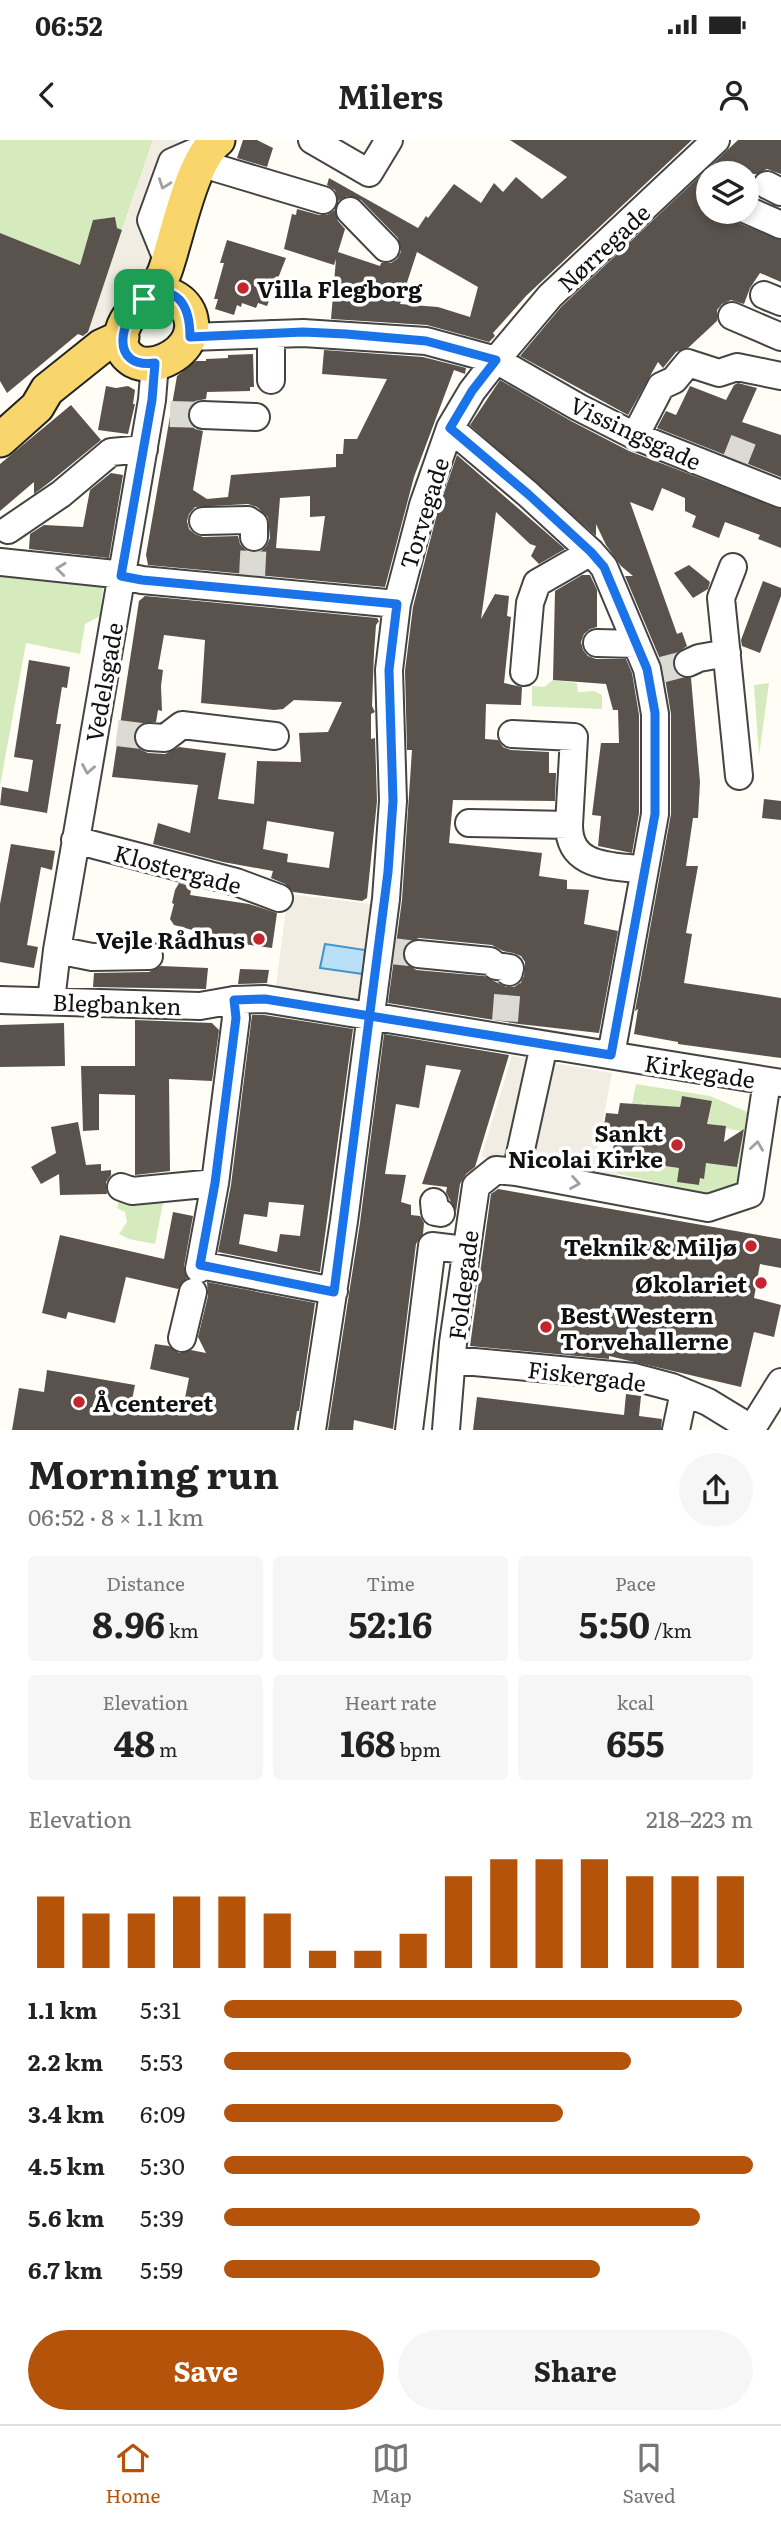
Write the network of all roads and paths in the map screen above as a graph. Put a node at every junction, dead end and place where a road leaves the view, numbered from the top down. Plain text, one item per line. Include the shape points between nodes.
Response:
1 (312, 140) edge
2 (389, 140) edge
3 (716, 140) edge
4 (218, 148) edge
5 (323, 200) dead end
6 (350, 211) dead end
7 (759, 215) edge
8 (781, 225) edge
9 (386, 248) dead end
10 (167, 298) junction
11 (732, 316) dead end
12 (271, 334) junction
13 (190, 337) junction
14 (781, 337) edge
15 (136, 352) junction
16 (496, 360) junction
17 (781, 376) edge
18 (271, 380) dead end
19 (203, 415) tunnel mouth
20 (256, 417) dead end
21 (450, 428) junction
22 (635, 436) junction
23 (0, 440) edge
24 (144, 449) junction
25 (778, 492) edge
26 (203, 522) dead end
27 (8, 530) dead end
28 (254, 537) dead end
29 (591, 552) junction
30 (0, 562) edge
31 (733, 567) dead end
32 (131, 578) junction
33 (397, 604) junction
34 (597, 643) dead end
35 (636, 644) junction
36 (727, 653) junction
37 (688, 663) tunnel mouth
38 (524, 672) dead end
39 (512, 734) dead end
40 (275, 736) dead end
41 (149, 737) tunnel mouth
42 (738, 776) dead end
43 (469, 823) dead end
44 (569, 825) junction
45 (75, 841) junction
46 (644, 870) junction
47 (279, 898) dead end
48 (57, 950) junction
49 (418, 954) tunnel mouth
50 (149, 956) dead end
51 (509, 972) dead end
52 (0, 1000) edge
53 (234, 1000) junction
54 (51, 1001) junction
55 (370, 1015) junction
56 (544, 1045) junction
57 (611, 1055) junction
58 (774, 1082) edge
59 (516, 1172) junction
60 (215, 1183) junction
61 (121, 1187) dead end
62 (465, 1250) junction
63 (197, 1275) junction
64 (334, 1292) junction
65 (182, 1338) dead end
66 (453, 1360) junction
67 (781, 1382) edge
68 (684, 1392) junction
69 (312, 1430) edge
70 (409, 1430) edge
71 (446, 1430) edge
72 (676, 1430) edge
73 (752, 1430) edge

1 - 2 street via 369,173
3 - 16 street, Nørregade via 550,296
4 - 5 street
4 - 10 main road via 191,245
4 -> 10 main road via 195,173 164,274
6 - 9 street
7 - 8 street
10 - 13 main road via 190,319
10 - 15 main road via 137,305 130,314 123,327
11 - 14 street
12 - 13 street, Vissingsgade
12 - 16 street, Vissingsgade via 426,341
12 - 18 street
13 - 15 main road via 176,355
15 - 23 main road via 102,346 47,390 37,407
15 - 24 street, Vedelsgade via 160,413
16 - 21 street, Torvegade
16 - 22 street, Vissingsgade
17 - 22 street via 737,367 719,373 688,363 674,380 661,386
19 - 20 street
21 - 29 street
21 - 33 street, Torvegade via 423,505
22 - 25 street, Vissingsgade via 732,469
24 - 27 street via 111,452 61,495
24 - 32 street, Vedelsgade
26 - 28 street via 248,520 254,524
29 - 35 street via 604,567
29 - 38 street via 537,583 530,603
32 -> 30 street
31 - 36 street via 722,598
32 - 33 street via 251,583
32 -> 45 street, Vedelsgade via 106,731
33 - 55 street, Torvegade via 389,670 393,801 385,950
34 - 35 street
35 - 46 street via 653,672 657,766 655,814
36 - 37 street
36 - 42 street
39 - 44 street via 574,737
40 - 41 street via 182,725 165,738
43 - 44 street
44 - 46 street via 569,840 589,862
45 - 47 street, Klostergade via 236,882
45 - 48 street, Vedelsgade
46 - 57 street
48 - 50 street via 92,957
48 - 54 street, Vedelsgade
49 - 51 street via 490,961 510,968
52 - 54 street, Blegbanken
53 - 54 street, Blegbanken via 200,1006
53 - 55 street, Blegbanken via 265,999
53 - 60 street via 236,1018
55 - 56 street, Kirkegade via 504,1029
55 - 64 street, Torvegade
56 - 57 street, Kirkegade
56 - 59 street
57 - 58 street, Kirkegade
59 -> 58 street via 708,1208 750,1194
59 - 62 street, Foldegade via 496,1170 451,1212
60 - 61 street via 132,1191
60 - 63 street
62 - 66 street, Foldegade
62 - 70 street via 432,1246
63 - 64 street
63 - 65 street
64 - 69 street, Torvegade
66 - 68 street, Fiskergade via 634,1377
66 - 71 street, Foldegade
67 - 73 street
68 - 72 street
68 - 73 street, Fiskergade

